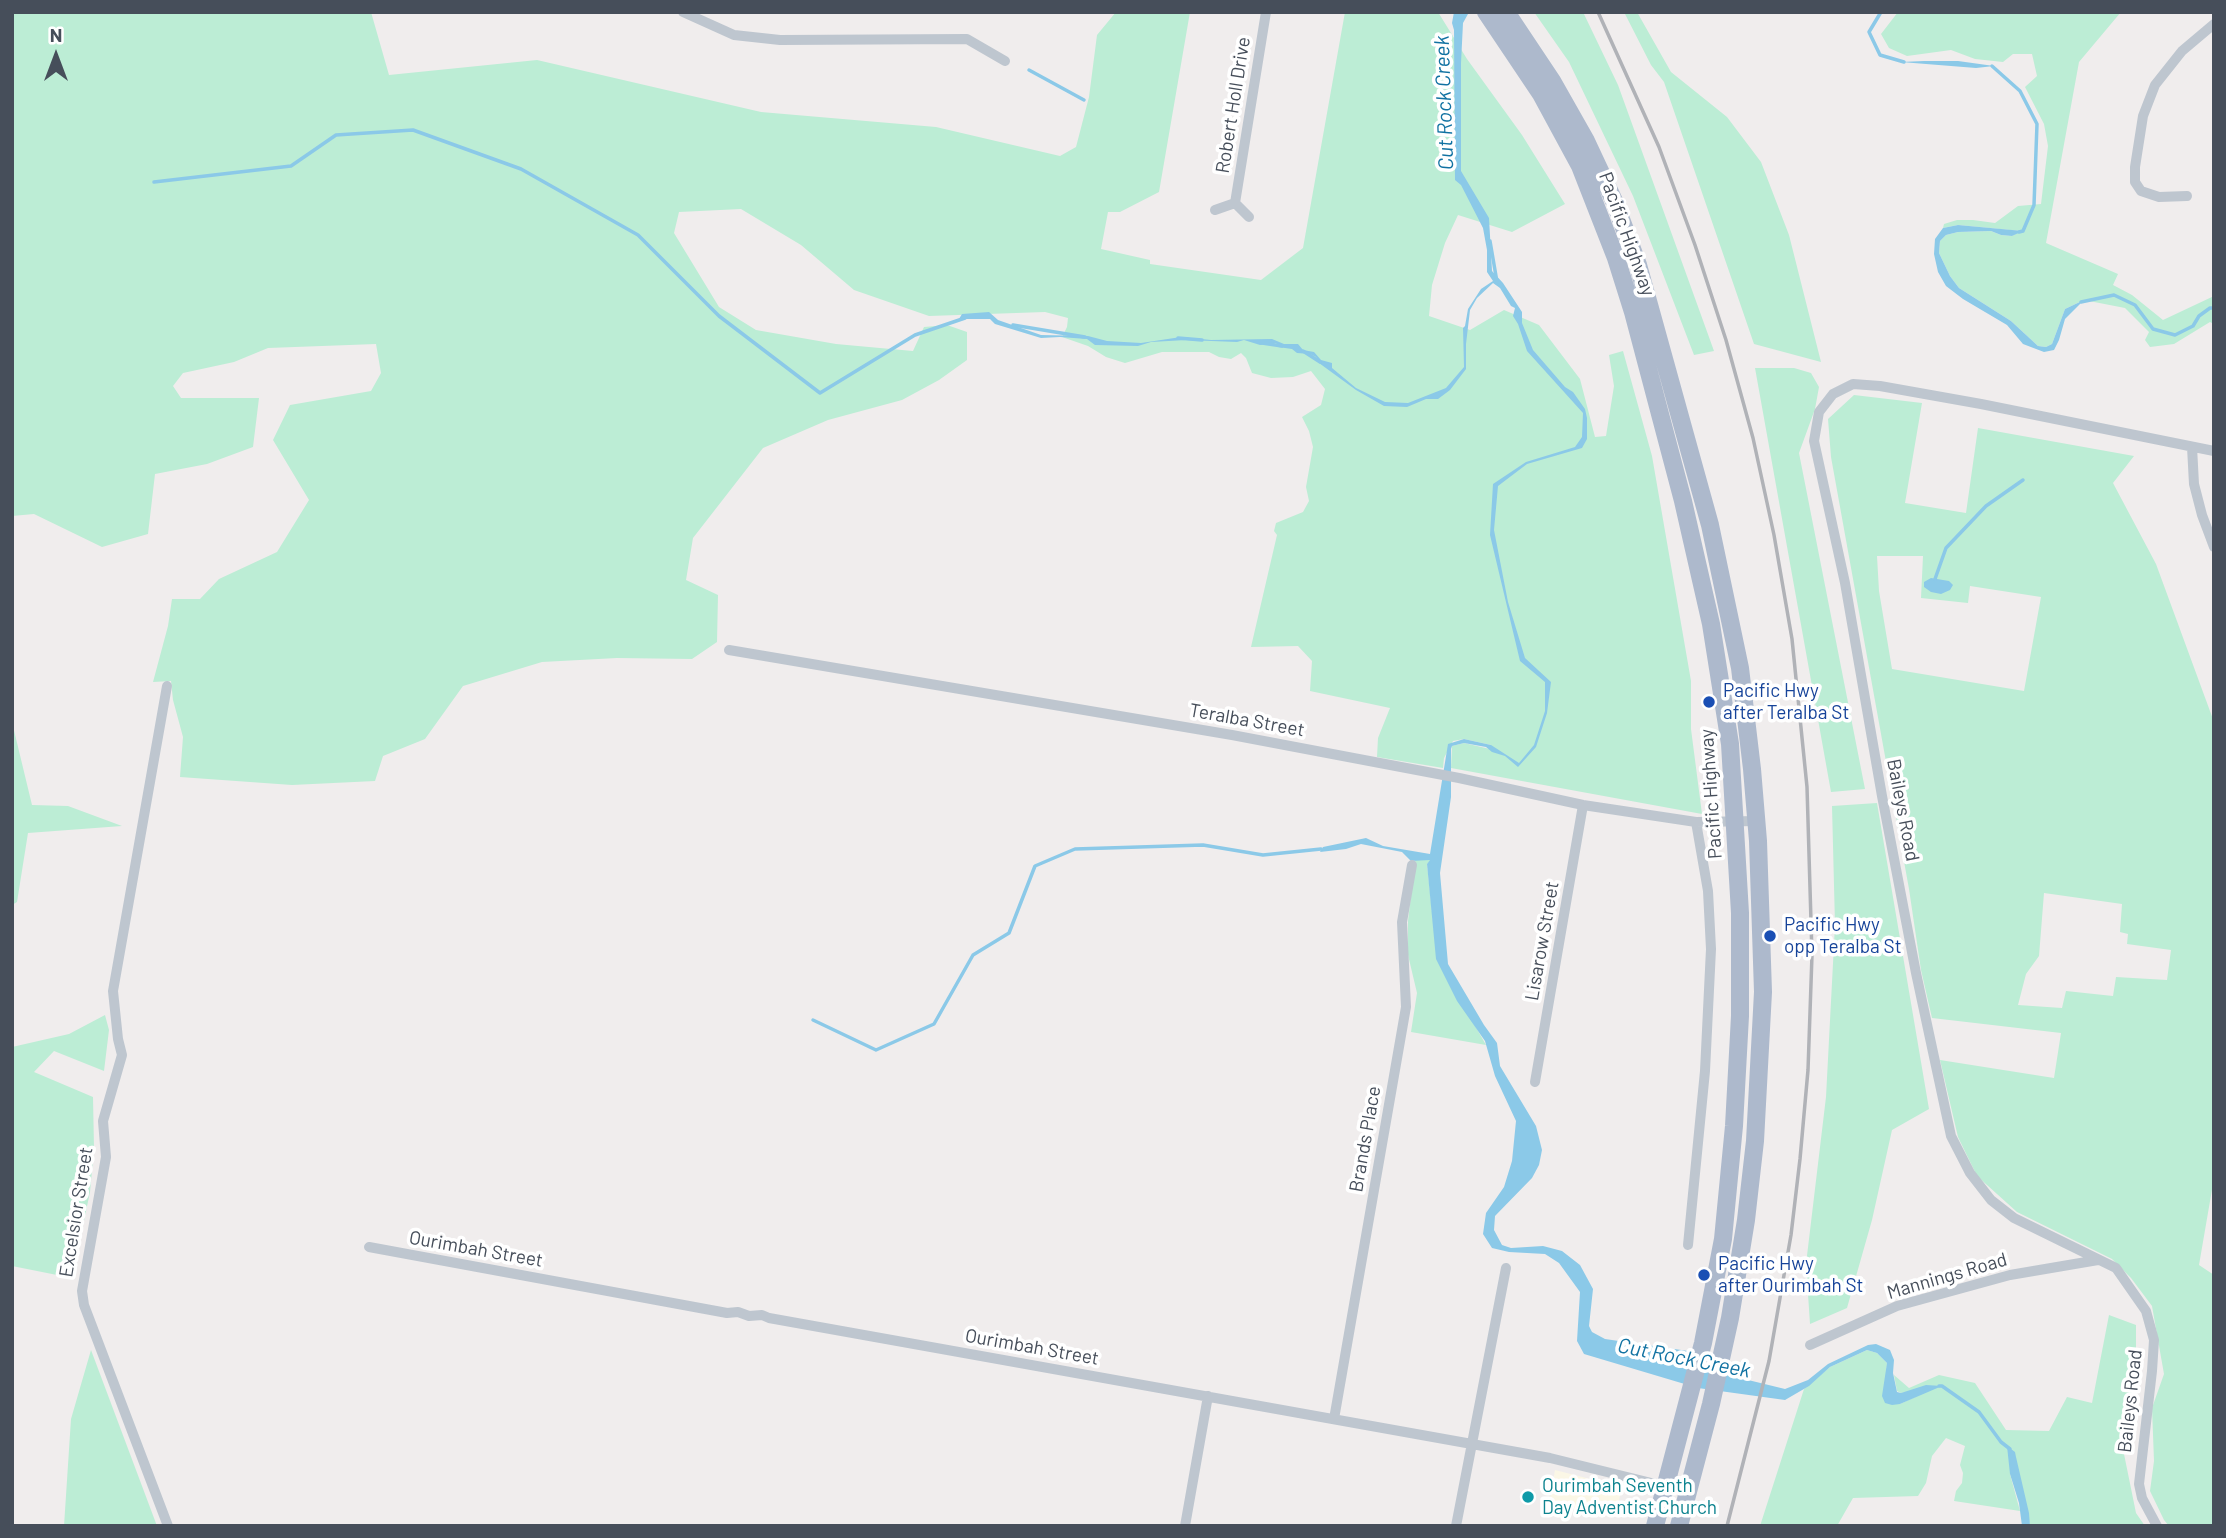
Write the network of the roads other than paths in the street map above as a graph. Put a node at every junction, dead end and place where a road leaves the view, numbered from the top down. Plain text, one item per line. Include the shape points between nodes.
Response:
1 (683, 12) edge
2 (1266, 12) edge
3 (1495, 16) edge
4 (2214, 24) edge
5 (1005, 61) dead end
6 (2187, 196) dead end
7 (1235, 202) junction
8 (1215, 211) dead end
9 (1248, 217) dead end
10 (2192, 447) junction
11 (2214, 451) edge
12 (2214, 547) edge
13 (729, 650) dead end
14 (167, 686) dead end
15 (1583, 805) junction
16 (1736, 820) junction
17 (1757, 821) junction
18 (1696, 822) junction
19 (1412, 865) dead end
20 (1535, 1083) dead end
21 (1688, 1245) dead end
22 (369, 1247) dead end
23 (2100, 1260) junction
24 (1506, 1268) dead end
25 (1810, 1345) dead end
26 (1209, 1396) junction
27 (1334, 1419) junction
28 (1472, 1444) junction
29 (1666, 1486) junction
30 (1688, 1492) junction
31 (168, 1526) edge
32 (1185, 1526) edge
33 (1456, 1526) edge
34 (1655, 1526) edge
35 (1679, 1526) edge
36 (2157, 1526) edge

1 - 5 street via 734,35 780,40 967,38
2 - 7 street, Robert Holl Drive
3 - 16 main road, Pacific Highway via 1580,166 1633,312 1711,624 1730,744
3 - 17 main road, Pacific Highway via 1552,81 1586,141 1638,265 1717,557 1740,668
4 - 6 street via 2182,51 2155,85 2143,116 2135,182 2141,191 2160,197
7 - 8 street, Robert Holl Drive
7 - 9 street, Robert Holl Drive
10 - 11 street, Baileys Road
10 - 12 street via 2194,484
10 - 23 street, Baileys Road via 1980,404 1853,384 1833,394 1819,412 1814,442 1951,1136 1991,1200 2014,1218
13 - 15 street, Teralba Street via 1232,735
14 - 31 street, Excelsior Street via 113,991 122,1055 103,1121 106,1157 82,1291
15 - 18 street, Teralba Street
15 - 20 street, Lisarow Street
16 - 17 street, Teralba Street
16 - 18 street, Teralba Street
16 - 29 main road, Pacific Highway via 1740,1016 1723,1238 1703,1343
17 - 30 main road, Pacific Highway via 1763,992 1747,1210 1724,1347
18 - 21 street, Pacific Highway via 1708,891 1711,949
19 - 27 street, Brands Place via 1402,922 1406,1007
22 - 26 street, Ourimbah Street
23 - 25 street, Mannings Road via 2010,1275 1897,1306
23 - 36 street, Baileys Road via 2116,1268 2127,1282 2146,1311 2154,1340 2138,1484
24 - 28 street
26 - 27 street, Ourimbah Street
26 - 32 street
27 - 28 street, Ourimbah Street
28 - 29 street, Ourimbah Street
28 - 33 street
29 - 30 street, Ourimbah Street
29 - 34 main road, Pacific Highway
30 - 35 main road, Pacific Highway

